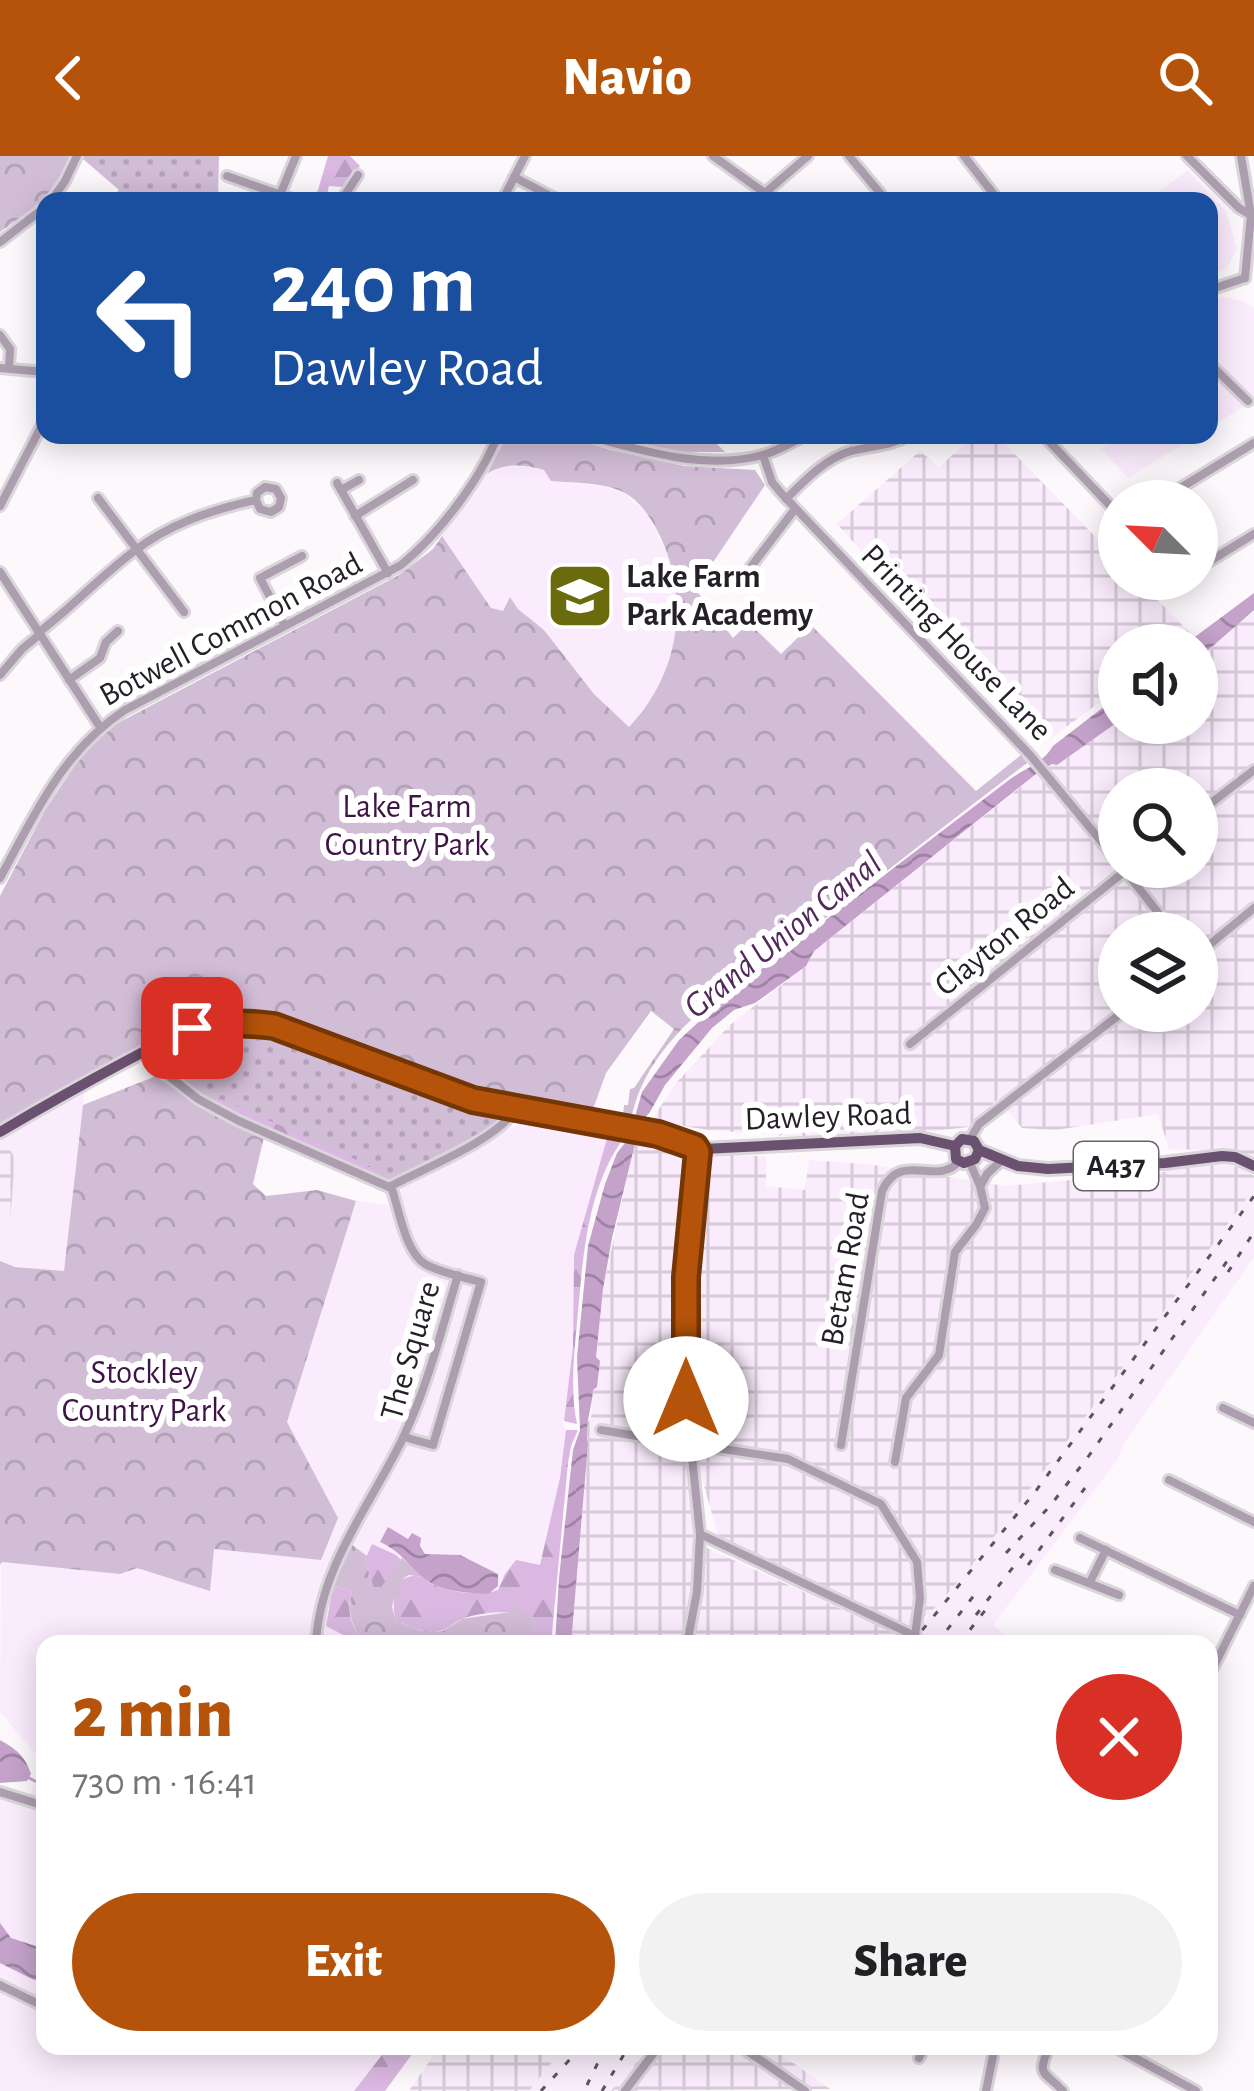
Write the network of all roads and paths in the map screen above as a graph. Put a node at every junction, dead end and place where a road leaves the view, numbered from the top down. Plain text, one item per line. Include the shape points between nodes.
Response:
1 (77, 156) edge
2 (296, 156) edge
3 (526, 156) edge
4 (713, 156) edge
5 (808, 156) edge
6 (850, 156) edge
7 (964, 156) edge
8 (1187, 156) edge
9 (1241, 156) edge
10 (358, 175) dead end
11 (226, 176) dead end
12 (514, 177) junction
13 (57, 192) edge
14 (271, 192) edge
15 (281, 192) edge
16 (347, 192) edge
17 (506, 192) edge
18 (543, 192) edge
19 (764, 192) edge
20 (766, 192) edge
21 (879, 192) edge
22 (992, 192) edge
23 (36, 214) edge
24 (1252, 215) edge
25 (0, 242) edge
26 (1245, 278) junction
27 (1254, 285) edge
28 (1218, 287) edge
29 (0, 334) edge
30 (4, 368) edge
31 (36, 371) edge
32 (1218, 372) edge
33 (1248, 401) dead end
34 (36, 436) edge
35 (1254, 443) edge
36 (494, 444) edge
37 (620, 444) edge
38 (787, 444) edge
39 (888, 444) edge
40 (1052, 444) edge
41 (763, 455) junction
42 (412, 479) dead end
43 (359, 480) dead end
44 (1193, 480) edge
45 (1098, 493) edge
46 (98, 498) dead end
47 (786, 499) junction
48 (256, 500) dead end
49 (0, 506) edge
50 (795, 509) junction
51 (355, 516) junction
52 (1254, 534) edge
53 (136, 549) junction
54 (302, 556) dead end
55 (1218, 556) edge
56 (0, 572) edge
57 (747, 572) dead end
58 (388, 573) junction
59 (184, 612) dead end
60 (284, 624) junction
61 (118, 631) dead end
62 (39, 634) junction
63 (0, 675) edge
64 (69, 680) junction
65 (100, 728) junction
66 (1254, 770) edge
67 (1218, 798) edge
68 (1098, 835) edge
69 (0, 878) edge
70 (1099, 888) edge
71 (1140, 888) edge
72 (1254, 908) edge
73 (1158, 912) edge
74 (1218, 938) edge
75 (1098, 1031) edge
76 (910, 1044) dead end
77 (153, 1047) junction
78 (516, 1108) junction
79 (0, 1132) edge
80 (970, 1139) junction
81 (955, 1146) junction
82 (699, 1149) junction
83 (979, 1150) junction
84 (1003, 1159) junction
85 (965, 1162) junction
86 (1254, 1166) edge
87 (392, 1186) junction
88 (980, 1186) junction
89 (458, 1275) junction
90 (1223, 1408) dead end
91 (1254, 1424) edge
92 (601, 1430) dead end
93 (404, 1437) junction
94 (690, 1441) junction
95 (841, 1445) dead end
96 (895, 1462) dead end
97 (1169, 1480) dead end
98 (1254, 1522) edge
99 (700, 1534) junction
100 (1080, 1538) dead end
101 (1106, 1550) junction
102 (1055, 1570) dead end
103 (1090, 1582) junction
104 (1252, 1593) edge
105 (1119, 1595) dead end
106 (1240, 1615) junction
107 (317, 1635) edge
108 (689, 1635) edge
109 (913, 1635) edge
110 (915, 1635) edge
111 (1218, 1658) edge
112 (0, 1792) edge
113 (36, 1802) edge
114 (0, 1985) edge
115 (36, 2003) edge
116 (652, 2055) edge
117 (753, 2055) edge
118 (920, 2055) edge
119 (993, 2055) edge
120 (1046, 2055) edge
121 (1131, 2055) edge
122 (919, 2058) dead end
123 (625, 2091) edge
124 (805, 2091) edge
125 (986, 2091) edge
126 (1063, 2091) edge
127 (1196, 2091) edge

1 - 13 street
2 - 15 street
3 - 12 street
4 - 19 street
5 - 20 street
6 - 21 street
7 - 22 street
8 - 24 street
9 - 24 street
10 - 16 street
11 - 14 street
12 - 17 street
12 - 18 street
23 - 25 street
24 - 26 street
26 - 27 street
26 - 28 street
29 - 30 street via 10,349
30 - 31 street
32 - 33 street
34 - 49 street
35 - 44 street
36 - 58 street, Botwell Common Road via 433,535
37 - 41 street via 705,460
38 - 41 street
39 - 47 street via 840,456
40 - 45 street
41 - 47 street, Printing House Lane
42 - 51 street
43 - 51 street via 339,486
46 - 53 street
47 - 50 street, Printing House Lane
48 - 53 street via 182,522
50 - 57 street
50 - 68 street, Printing House Lane
51 - 58 street
52 - 55 street
53 - 59 street
53 - 62 street
54 - 60 street via 260,578
56 - 62 street
58 - 60 street, Botwell Common Road
60 - 65 street, Botwell Common Road
61 - 64 street via 99,660
62 - 63 street
62 - 64 street
64 - 65 street
65 - 69 street, Botwell Common Road via 57,777
66 - 67 street
70 - 76 street, Clayton Road
71 - 73 street, Printing House Lane
72 - 74 street
75 - 80 street
77 - 78 main road, Dawley Road via 219,1022 274,1026 437,1089
77 - 79 main road, Dawley Road
77 - 87 street via 165,1073 199,1099
78 - 82 main road, Dawley Road
78 - 87 street via 493,1131
80 - 81 main road, Dawley Road
80 - 83 main road
81 - 82 main road, Dawley Road via 920,1138
81 - 85 main road, Dawley Road
82 - 94 street via 685,1306
83 - 84 main road, A437
83 - 85 main road
84 - 86 main road, A437 via 1048,1169 1222,1156
84 - 88 street
85 - 88 street
85 - 95 street, Betam Road via 944,1172 908,1168 886,1181
87 - 89 street, The Square via 422,1263
88 - 96 street via 985,1208 955,1252 938,1355 906,1398
89 - 93 street, The Square
89 - 93 street, The Square via 481,1282 434,1445
90 - 91 street
92 - 94 street
93 - 107 street via 330,1576
94 - 99 street
94 - 110 street via 788,1459 881,1504 916,1562
97 - 98 street
99 - 108 street
99 - 109 street
100 - 101 street
101 - 103 street
101 - 106 street
102 - 103 street
103 - 105 street
104 - 106 street
106 - 111 street
112 - 113 street
114 - 115 street
116 - 123 street
117 - 124 street
118 - 122 street
119 - 125 street
120 - 126 street via 1042,2072
121 - 127 street

